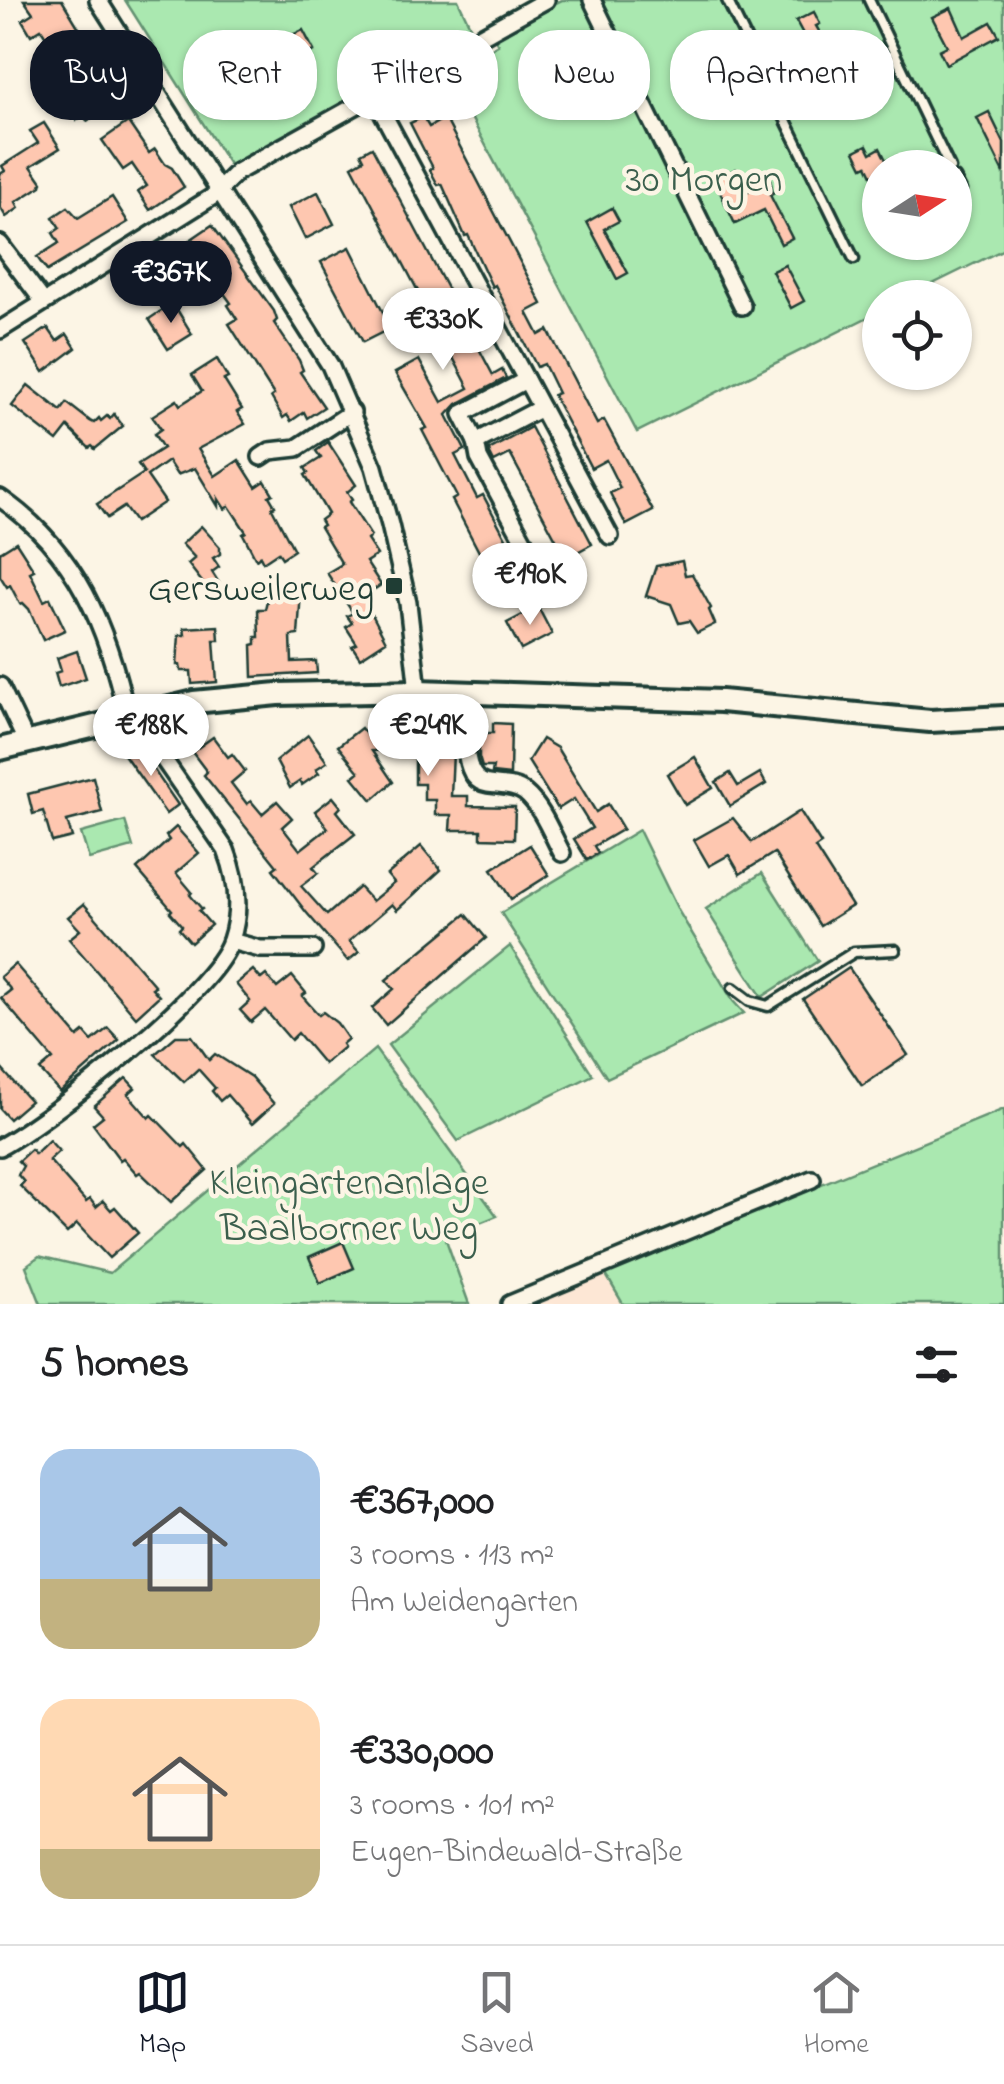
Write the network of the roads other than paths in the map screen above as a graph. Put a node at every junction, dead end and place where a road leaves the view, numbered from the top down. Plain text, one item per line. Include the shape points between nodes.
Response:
1 (98, 0) edge
2 (546, 0) edge
3 (592, 0) edge
4 (727, 0) edge
5 (869, 0) edge
6 (491, 30) edge
7 (337, 115) edge
8 (386, 120) edge
9 (941, 150) edge
10 (219, 188) junction
11 (0, 244) edge
12 (854, 259) dead end
13 (43, 301) junction
14 (742, 306) dead end
15 (0, 330) edge
16 (526, 380) junction
17 (541, 408) junction
18 (352, 412) junction
19 (476, 442) junction
20 (261, 456) dead end
21 (0, 498) edge
22 (610, 536) dead end
23 (540, 569) dead end
24 (0, 686) edge
25 (418, 692) junction
26 (468, 694) junction
27 (136, 715) junction
28 (1004, 717) edge
29 (26, 741) junction
30 (0, 748) edge
31 (562, 853) dead end
32 (231, 941) junction
33 (314, 950) dead end
34 (894, 950) dead end
35 (733, 988) dead end
36 (0, 1148) edge
37 (812, 1178) dead end
38 (510, 1304) edge

1 - 10 street
2 - 6 street
3 - 14 street
4 - 12 lane
5 - 9 lane
7 - 10 street
8 - 16 street
10 - 13 street
10 - 18 street via 304,319
11 - 13 street
13 - 15 street
16 - 17 street
16 - 19 street via 462,414
17 - 19 street
17 - 22 street
18 - 20 street via 297,448
18 - 25 street via 390,525
19 - 23 street via 478,458
21 - 27 street via 57,547 76,575
24 - 29 street
25 - 26 street
25 - 27 street via 252,695
26 - 28 street via 768,704 930,721
26 - 31 street via 471,775 482,784 522,790
27 - 29 street
27 - 32 street via 232,863 237,904
29 - 30 street
32 - 33 street
32 - 36 street via 192,996 44,1121
34 - 35 lane via 854,952 768,1006
37 - 38 street

